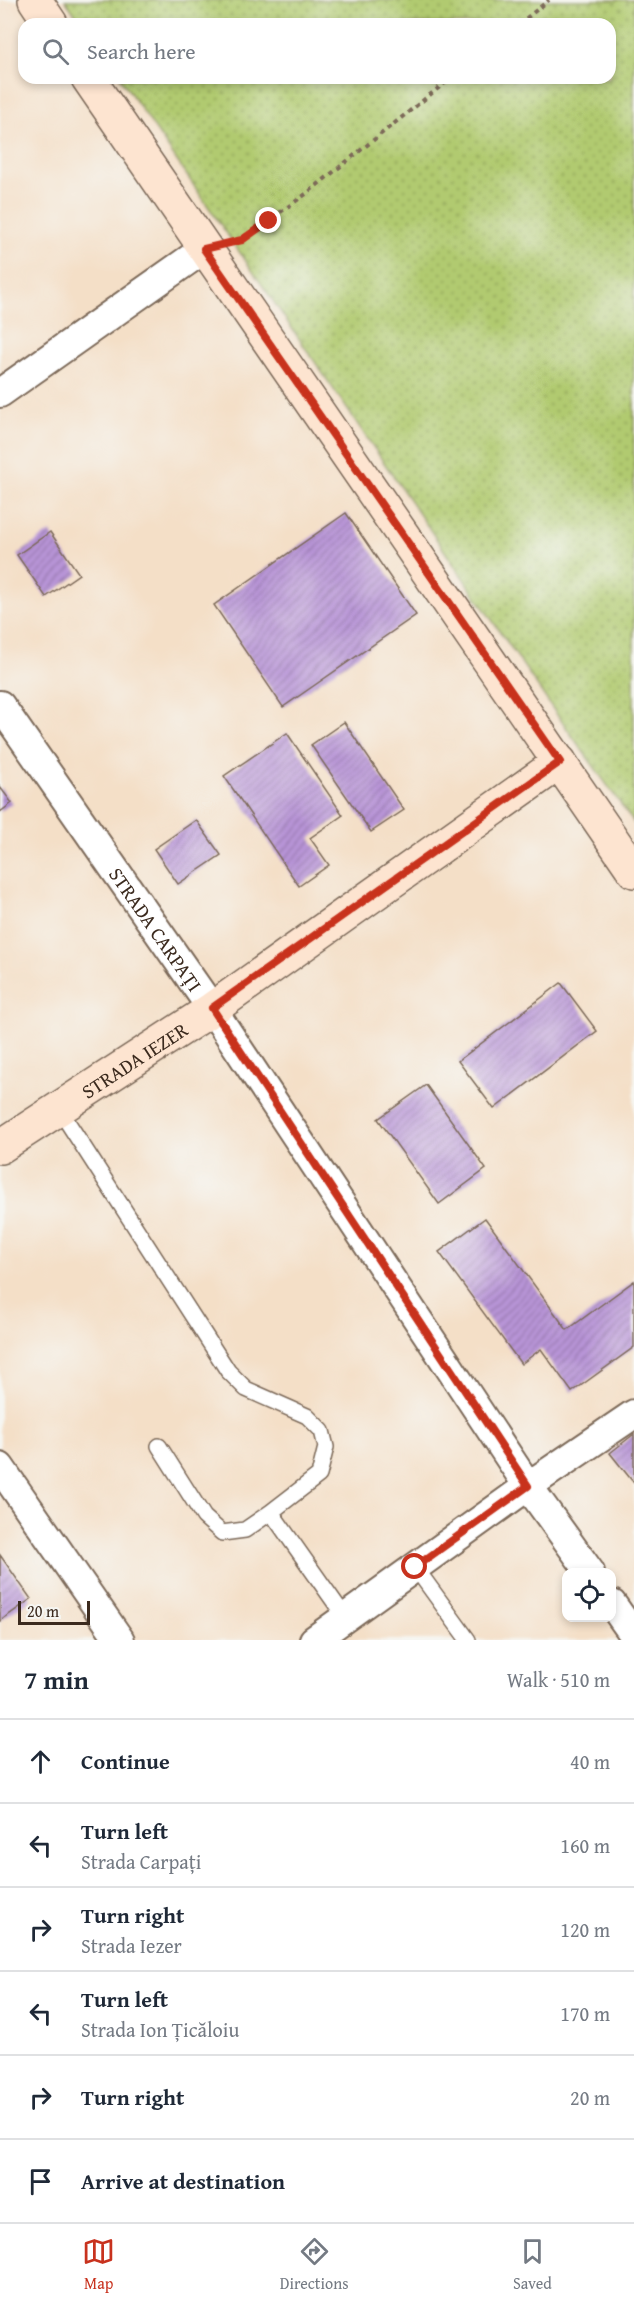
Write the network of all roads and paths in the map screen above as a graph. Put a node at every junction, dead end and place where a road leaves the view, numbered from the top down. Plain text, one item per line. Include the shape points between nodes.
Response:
1 (35, 0) edge
2 (549, 0) edge
3 (47, 18) edge
4 (526, 18) edge
5 (92, 84) edge
6 (444, 84) edge
7 (204, 249) junction
8 (0, 393) edge
9 (0, 705) edge
10 (560, 762) junction
11 (634, 872) edge
12 (212, 1008) junction
13 (59, 1109) junction
14 (0, 1147) edge
15 (634, 1414) edge
16 (159, 1446) dead end
17 (0, 1467) edge
18 (528, 1486) junction
19 (271, 1512) junction
20 (415, 1567) junction
21 (587, 1568) edge
22 (616, 1610) edge
23 (345, 1617) junction
24 (634, 1635) edge
25 (120, 1640) edge
26 (314, 1640) edge
27 (468, 1640) edge

1 - 3 street
2 - 4 path
5 - 7 street
6 - 7 path via 242,240
7 - 8 street
7 - 10 street
9 - 12 street, STRADA CARPAȚI
10 - 11 street
10 - 12 street, STRADA IEZER
12 - 13 street, STRADA IEZER
12 - 18 street, STRADA CARPAȚI
13 - 14 street, STRADA IEZER
13 - 19 lane via 228,1371 246,1389 307,1416 322,1431 326,1447 319,1474
15 - 18 street
16 - 19 lane via 204,1517 222,1533 245,1530
17 - 25 street
18 - 20 street
18 - 21 street, STRADA CARPAȚI
19 - 23 lane
20 - 23 street
20 - 27 lane
22 - 24 street
23 - 26 street

